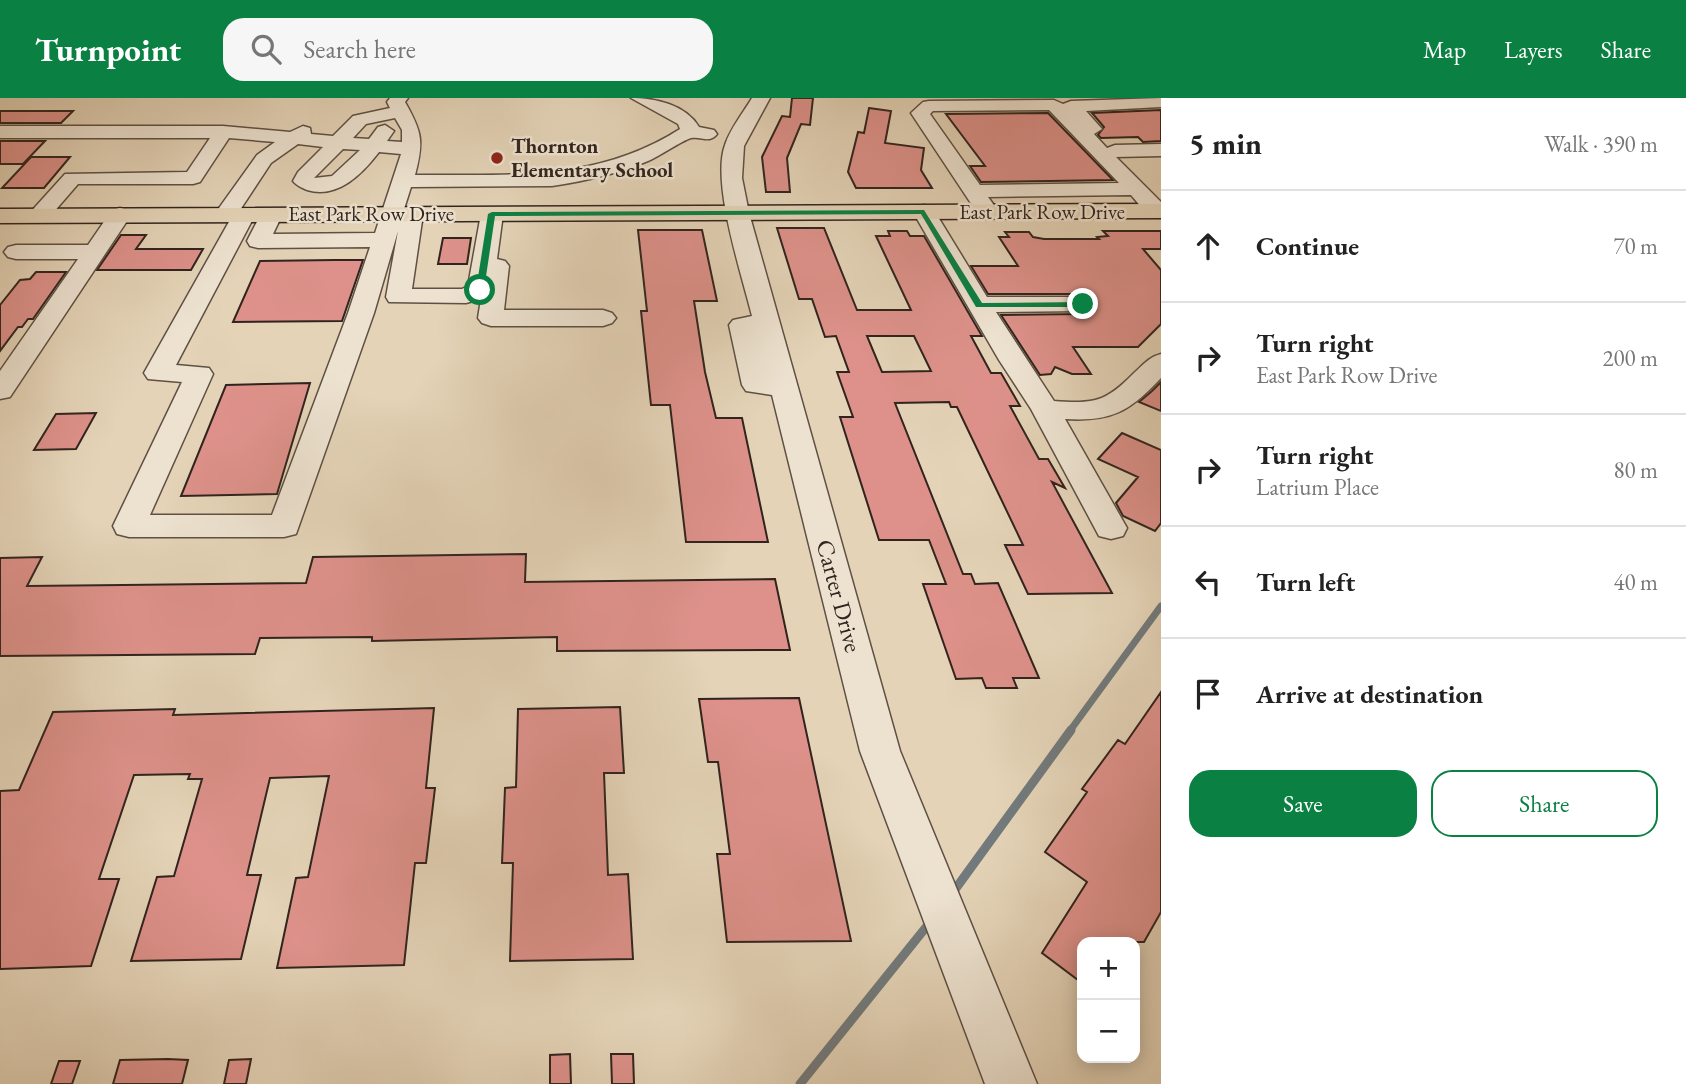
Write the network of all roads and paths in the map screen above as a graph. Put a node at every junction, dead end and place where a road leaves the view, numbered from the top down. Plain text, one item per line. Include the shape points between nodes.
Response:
1 (366, 98) edge
2 (761, 98) edge
3 (636, 99) edge
4 (1161, 102) edge
5 (401, 109) edge
6 (340, 112) dead end
7 (318, 124) dead end
8 (688, 131) junction
9 (0, 132) edge
10 (295, 137) junction
11 (738, 139) junction
12 (339, 142) junction
13 (215, 143) junction
14 (670, 144) junction
15 (374, 145) junction
16 (412, 149) junction
17 (97, 150) dead end
18 (1161, 150) edge
19 (1115, 151) junction
20 (690, 155) dead end
21 (616, 164) junction
22 (652, 175) dead end
23 (72, 178) junction
24 (402, 181) junction
25 (1137, 190) junction
26 (974, 191) junction
27 (1160, 204) edge
28 (924, 212) junction
29 (988, 212) junction
30 (738, 213) junction
31 (498, 214) junction
32 (120, 215) junction
33 (246, 215) junction
34 (0, 216) edge
35 (42, 216) junction
36 (395, 223) junction
37 (16, 252) junction
38 (95, 252) junction
39 (0, 272) edge
40 (1083, 304) dead end
41 (979, 305) junction
42 (603, 318) dead end
43 (1161, 362) edge
44 (0, 391) edge
45 (1045, 409) junction
46 (1111, 528) dead end
47 (1011, 1084) edge

1 - 6 street
2 - 11 street, Carter Drive
3 - 8 street via 685,120
4 - 19 street via 1071,106
5 - 12 street via 364,117
5 - 15 street
5 - 16 street via 411,130
7 - 10 street
8 - 11 street
8 - 14 street
9 - 13 street
10 - 12 street
10 - 13 street
10 - 33 street via 264,159
11 - 30 street, Carter Drive via 732,178
12 - 15 street
12 - 15 street via 303,181 333,184 343,179
13 - 17 street via 104,141
13 - 23 street via 173,158 89,159
13 - 23 street via 193,178
14 - 20 street
14 - 21 street
15 - 16 street
16 - 24 street
18 - 19 street
19 - 27 street via 1137,165
21 - 22 street
21 - 24 street via 552,180
23 - 35 street
24 - 36 street
25 - 26 street
25 - 26 street via 1054,105 929,106 920,113
25 - 27 street
26 - 29 street
27 - 29 main road, East Park Row Drive
28 - 29 main road, East Park Row Drive
28 - 30 main road, East Park Row Drive
28 - 41 street
30 - 31 main road, East Park Row Drive
30 - 47 street, Carter Drive via 880,751
31 - 36 main road, East Park Row Drive
31 - 36 street via 480,290 466,296 396,295
31 - 42 street via 491,318
32 - 33 main road, East Park Row Drive
32 - 35 main road, East Park Row Drive
32 - 38 street
33 - 36 main road, East Park Row Drive
33 - 36 street via 158,373 199,374 129,526 284,526
34 - 35 main road, East Park Row Drive
35 - 37 street
37 - 38 street
37 - 39 street
38 - 44 street
40 - 41 street
41 - 45 street
43 - 45 street via 1118,406 1105,411
45 - 46 street

